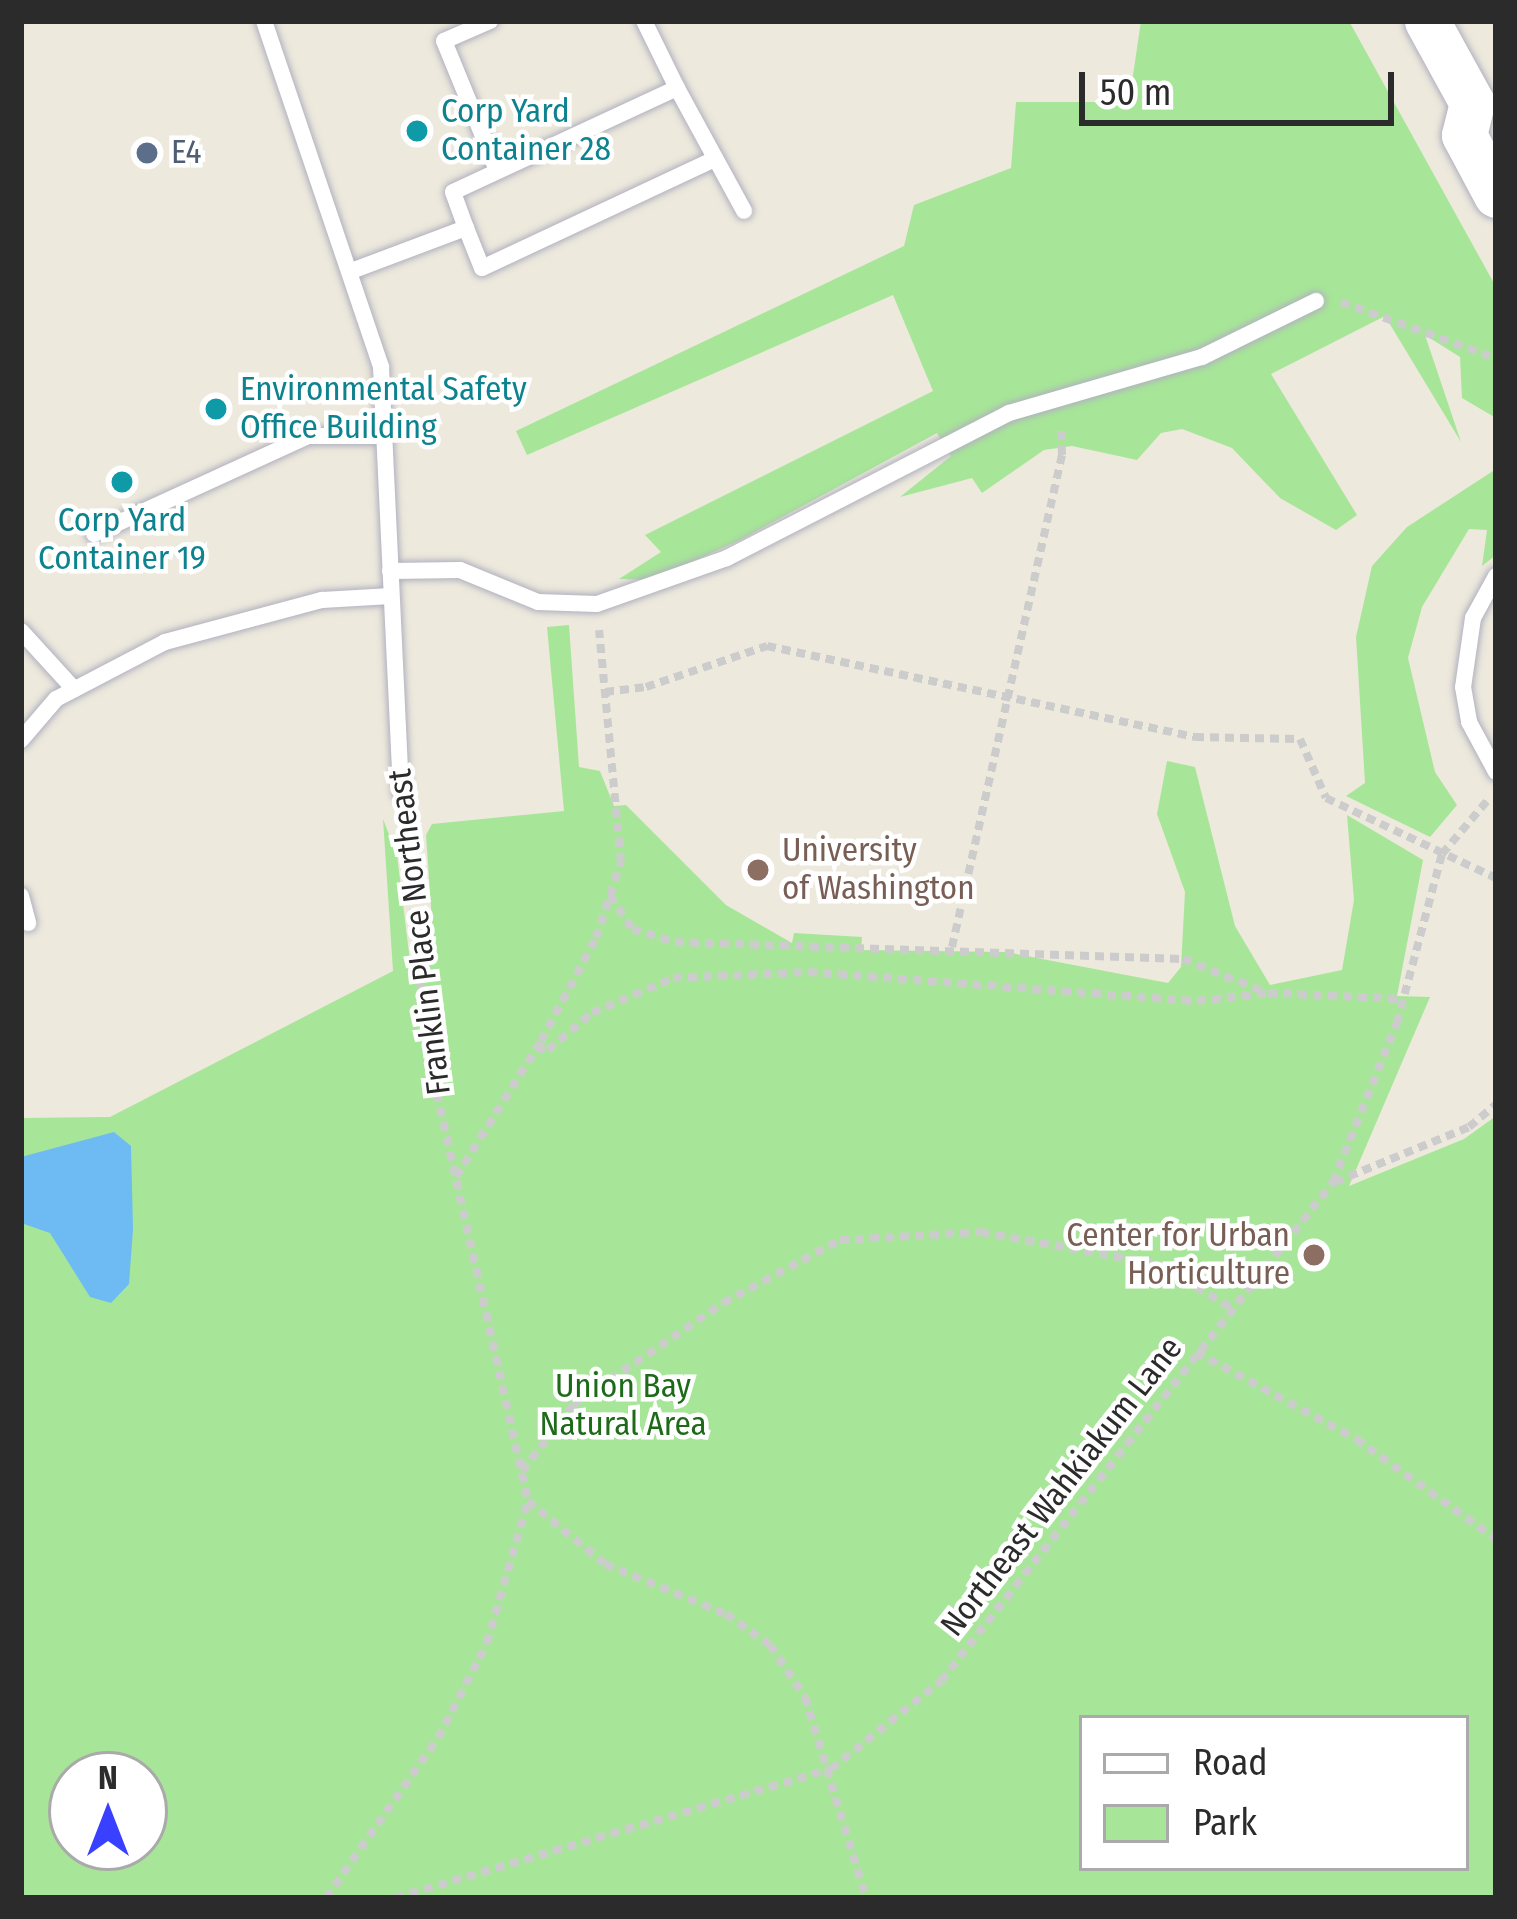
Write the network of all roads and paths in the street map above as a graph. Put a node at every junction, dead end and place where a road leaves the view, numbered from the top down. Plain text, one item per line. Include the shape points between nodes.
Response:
1 (264, 21) edge
2 (490, 21) edge
3 (644, 21) edge
4 (1427, 21) edge
5 (677, 88) junction
6 (1484, 106) edge
7 (715, 159) junction
8 (497, 170) junction
9 (1496, 195) edge
10 (744, 212) dead end
11 (466, 228) junction
12 (354, 271) junction
13 (1316, 301) joint
14 (1490, 356) dead end
15 (1060, 393) junction
16 (386, 436) junction
17 (94, 534) dead end
18 (390, 571) junction
19 (1496, 576) edge
20 (391, 596) junction
21 (596, 604) junction
22 (21, 631) edge
23 (74, 689) junction
24 (604, 692) junction
25 (1006, 697) junction
26 (21, 740) edge
27 (1496, 772) edge
28 (401, 794) joint
29 (1487, 801) dead end
30 (1442, 854) junction
31 (1496, 878) edge
32 (21, 896) edge
33 (610, 896) junction
34 (28, 923) dead end
35 (952, 947) junction
36 (1268, 993) junction
37 (1402, 999) junction
38 (536, 1048) junction
39 (1496, 1104) edge
40 (455, 1177) junction
41 (1333, 1182) junction
42 (1230, 1306) junction
43 (1196, 1352) junction
44 (521, 1472) junction
45 (528, 1501) junction
46 (1496, 1539) edge
47 (831, 1769) junction
48 (326, 1898) edge
49 (395, 1898) edge
50 (866, 1898) edge

1 - 12 lane, Franklin Place Northeast
2 - 8 lane via 444,40
3 - 5 lane
4 - 6 street
5 - 7 lane
5 - 8 lane
6 - 9 street via 1464,136
7 - 10 lane
7 - 11 lane via 482,268
8 - 11 lane via 453,192
11 - 12 lane
12 - 16 lane, Franklin Place Northeast via 381,368
13 - 14 path via 1352,303
13 - 15 lane via 1202,357
15 - 21 lane via 727,558
15 - 25 path via 1062,454
16 - 17 lane via 308,436
16 - 18 lane, Franklin Place Northeast
18 - 20 lane, Franklin Place Northeast
18 - 21 lane via 460,570 538,602
19 - 27 lane via 1473,618 1463,687 1469,722
20 - 23 lane via 322,600 165,642
20 - 28 lane, Franklin Place Northeast
21 - 24 path
22 - 23 lane
23 - 26 lane
24 - 25 path via 646,687 766,646
24 - 33 path via 621,862
25 - 30 path via 1196,737 1300,739 1326,798
25 - 35 path
28 - 40 path, Franklin Place Northeast via 428,1048
29 - 30 path, Northeast Wahkiakum Lane
30 - 31 path
30 - 37 path, Northeast Wahkiakum Lane
32 - 34 lane
33 - 35 path via 632,929 675,942
33 - 38 path
35 - 36 path via 1183,958
36 - 37 path
36 - 38 path via 1197,1001 808,972 673,978 592,1013 548,1050
37 - 41 path, Northeast Wahkiakum Lane
38 - 40 path
39 - 41 path via 1469,1127
40 - 44 path, Franklin Place Northeast
41 - 42 path, Northeast Wahkiakum Lane
42 - 43 path, Northeast Wahkiakum Lane
42 - 44 path via 1157,1264 981,1232 840,1240 723,1303 573,1405
43 - 46 path via 1356,1439
43 - 47 path, Northeast Wahkiakum Lane via 941,1681
44 - 45 path, Franklin Place Northeast
45 - 47 path via 605,1564 726,1615 770,1646 805,1697
45 - 48 path via 487,1643 438,1738
47 - 49 path, Northeast Wahkiakum Lane
47 - 50 path

